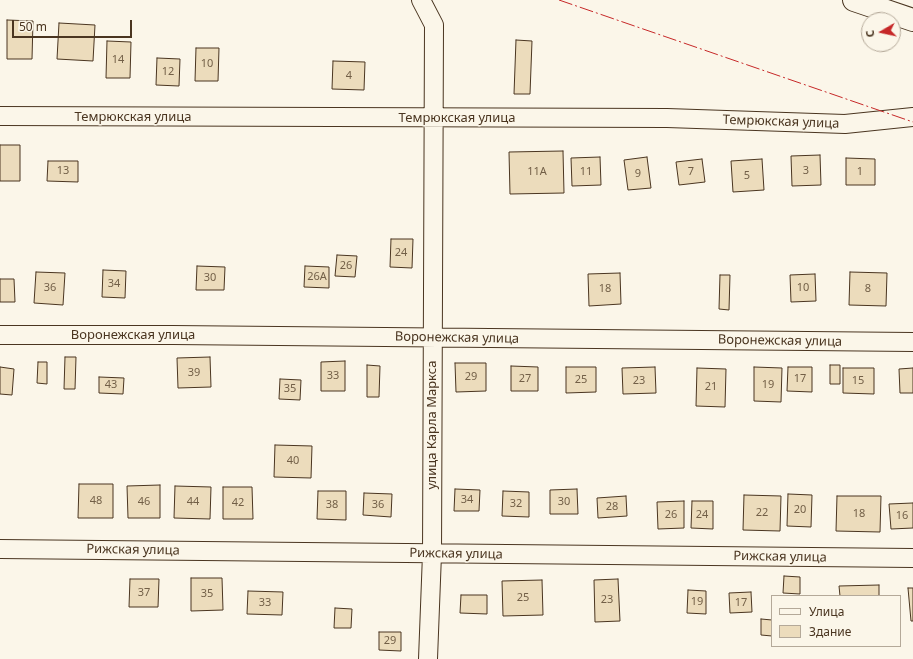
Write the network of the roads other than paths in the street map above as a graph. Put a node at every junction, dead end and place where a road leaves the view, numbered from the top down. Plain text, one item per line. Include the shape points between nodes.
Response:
1 (421, 0) edge
2 (854, 0) edge
3 (913, 20) edge
4 (0, 116) edge
5 (913, 117) edge
6 (433, 118) junction
7 (0, 335) edge
8 (433, 337) junction
9 (913, 342) edge
10 (0, 549) edge
11 (432, 554) junction
12 (913, 558) edge
13 (428, 659) edge

1 - 6 street, улица Карла Маркса via 434,25
2 - 3 highway
4 - 6 street, Темрюкская улица
5 - 6 street, Темрюкская улица via 845,124 667,118
6 - 8 street, улица Карла Маркса
7 - 8 street, Воронежская улица
8 - 9 street, Воронежская улица
8 - 11 street, улица Карла Маркса
10 - 11 street, Рижская улица
11 - 12 street, Рижская улица
11 - 13 street, улица Карла Маркса

